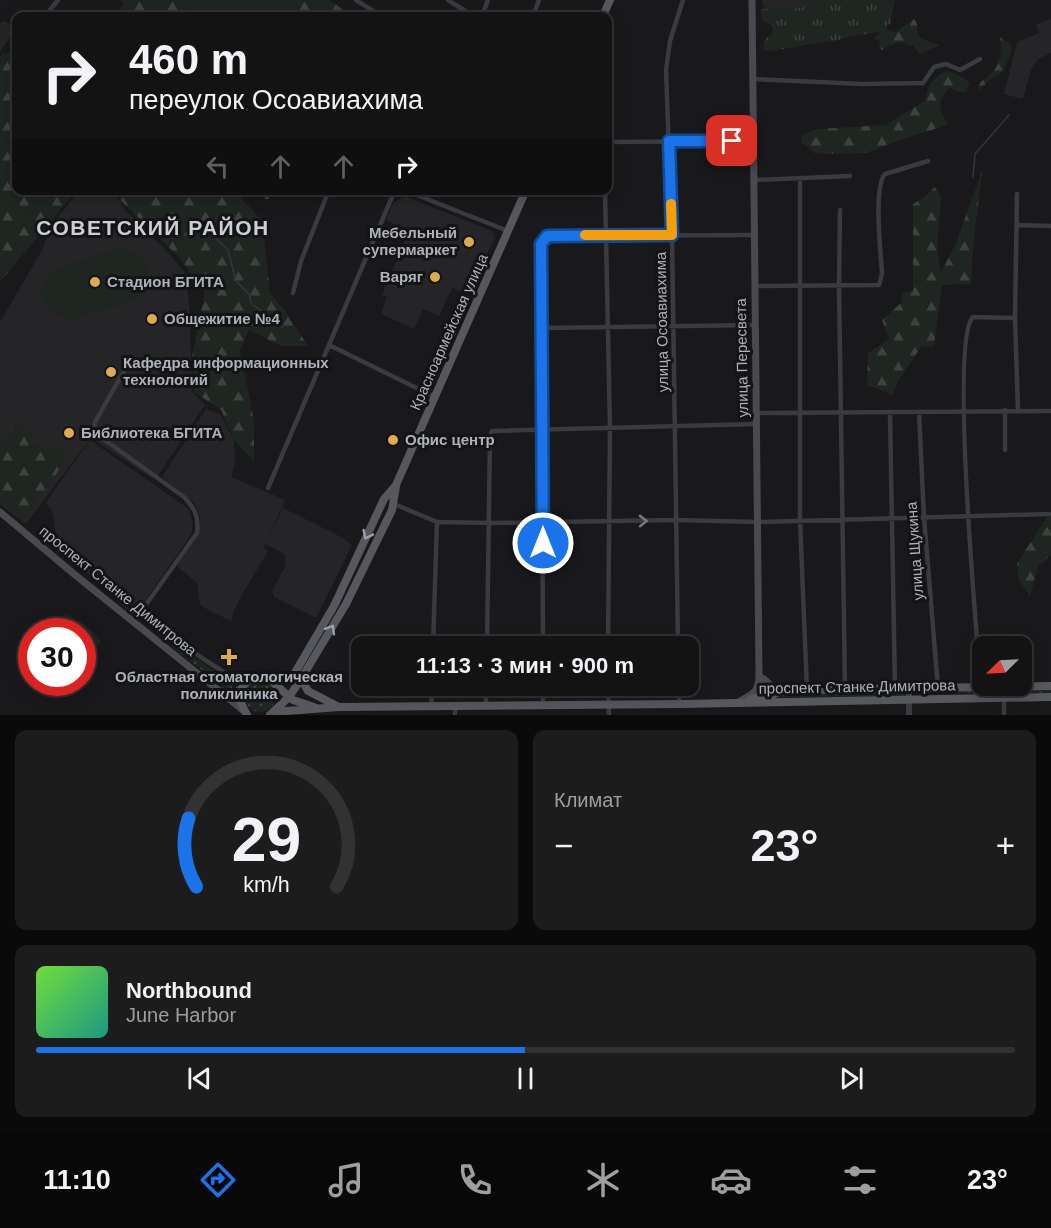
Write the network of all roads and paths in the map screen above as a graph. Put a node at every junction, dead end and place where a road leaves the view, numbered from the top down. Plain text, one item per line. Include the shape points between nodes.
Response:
1 (58, 0) edge
2 (356, 0) edge
3 (448, 0) edge
4 (683, 0) edge
5 (752, 0) edge
6 (48, 12) edge
7 (375, 12) edge
8 (467, 12) edge
9 (980, 59) dead end
10 (753, 79) junction
11 (669, 141) junction
12 (753, 141) junction
13 (612, 142) edge
14 (928, 161) dead end
15 (850, 176) dead end
16 (800, 178) junction
17 (754, 180) junction
18 (1017, 194) dead end
19 (328, 195) edge
20 (393, 195) edge
21 (417, 195) edge
22 (524, 195) edge
23 (605, 195) edge
24 (840, 210) dead end
25 (1017, 225) junction
26 (1051, 226) edge
27 (508, 231) junction
28 (606, 235) junction
29 (672, 235) junction
30 (754, 235) junction
31 (755, 286) junction
32 (801, 286) junction
33 (839, 286) junction
34 (293, 292) dead end
35 (1015, 318) junction
36 (755, 325) junction
37 (674, 326) junction
38 (542, 328) junction
39 (608, 328) junction
40 (329, 345) junction
41 (124, 371) dead end
42 (435, 397) junction
43 (1005, 410) junction
44 (964, 411) junction
45 (1018, 411) junction
46 (1051, 411) edge
47 (800, 412) junction
48 (842, 412) junction
49 (919, 412) junction
50 (890, 413) junction
51 (756, 414) junction
52 (756, 424) junction
53 (676, 426) junction
54 (610, 428) junction
55 (542, 429) junction
56 (1005, 450) dead end
57 (396, 485) junction
58 (268, 488) dead end
59 (394, 504) junction
60 (0, 512) edge
61 (1049, 514) dead end
62 (924, 517) junction
63 (969, 517) junction
64 (892, 518) junction
65 (843, 519) junction
66 (676, 520) junction
67 (800, 520) junction
68 (608, 521) junction
69 (437, 522) junction
70 (758, 522) junction
71 (490, 523) junction
72 (543, 523) junction
73 (434, 636) edge
74 (487, 636) edge
75 (543, 636) edge
76 (609, 636) edge
77 (678, 636) edge
78 (977, 636) edge
79 (759, 674) junction
80 (297, 677) junction
81 (266, 678) junction
82 (276, 685) junction
83 (1032, 686) edge
84 (1051, 686) edge
85 (243, 687) junction
86 (972, 687) edge
87 (895, 688) junction
88 (909, 688) junction
89 (938, 688) junction
90 (845, 689) junction
91 (219, 690) junction
92 (807, 690) junction
93 (785, 691) junction
94 (770, 694) junction
95 (432, 696) edge
96 (486, 696) edge
97 (543, 696) edge
98 (609, 696) edge
99 (679, 696) edge
100 (288, 697) junction
101 (1004, 697) junction
102 (1051, 697) edge
103 (909, 699) junction
104 (784, 701) junction
105 (679, 704) junction
106 (735, 704) junction
107 (609, 705) junction
108 (543, 706) junction
109 (339, 707) junction
110 (431, 707) junction
111 (486, 707) junction
112 (315, 708) junction
113 (455, 711) edge
114 (248, 714) edge
115 (272, 714) edge
116 (609, 715) edge
117 (909, 715) edge
118 (1004, 715) edge

1 - 6 street
2 - 7 street
3 - 8 street
4 - 11 street, улица Осоавиахима via 666,70
5 - 10 main road, улица Пересвета
9 - 10 street via 960,70 946,64 934,67 923,83
10 - 12 main road, улица Пересвета
11 - 12 street
11 - 13 street
11 - 29 street, улица Осоавиахима
12 - 17 main road, улица Пересвета
14 - 33 street via 885,174 881,179 879,285
15 - 16 street
16 - 17 street
16 - 32 street
17 - 30 main road, улица Пересвета
18 - 25 street
19 - 34 street
20 - 40 street
21 - 27 street
22 - 27 main road, Красноармейская улица
23 - 28 street
24 - 33 street
25 - 26 street
25 - 35 street
27 - 42 main road, Красноармейская улица
28 - 29 street
28 - 38 street via 547,236 541,244
28 - 39 street
29 - 30 street
29 - 37 street, улица Осоавиахима
30 - 31 main road, улица Пересвета
31 - 32 street
31 - 36 main road, улица Пересвета
32 - 33 street
32 - 47 street
33 - 48 street
35 - 44 street via 973,317 968,321
35 - 45 street
36 - 37 street
36 - 51 main road, улица Пересвета
37 - 39 street
37 - 53 street, улица Осоавиахима
38 - 39 street
38 - 55 street
39 - 54 street
40 - 42 street
40 - 58 street
41 - 85 street, проспект Станке Димитрова via 98,415 94,431 184,497 196,510 198,520 197,532 140,613
42 - 57 main road, Красноармейская улица
43 - 44 street
43 - 45 street
43 - 56 street
44 - 49 street
44 - 63 street
45 - 46 street
47 - 48 street
47 - 51 street
47 - 67 street
48 - 50 street
48 - 65 street
49 - 50 street
49 - 62 street, улица Щукина
50 - 64 street
51 - 52 main road, улица Пересвета
52 - 53 street
52 - 70 main road, улица Пересвета
53 - 54 street
53 - 66 street, улица Осоавиахима
54 - 55 street
54 - 68 street
55 - 71 street via 492,430
55 - 72 street
57 - 59 main road
57 -> 80 main road via 384,499
59 - 69 street
80 -> 59 main road via 346,604
60 - 91 main road, проспект Станке Димитрова
61 - 63 street
62 - 63 street
62 - 64 street
62 - 89 street, улица Щукина
63 - 78 street
64 - 65 street
64 - 87 street
65 - 67 street
65 - 90 street
68 -> 66 street
66 - 70 street
66 - 77 street, улица Осоавиахима
67 - 70 street
67 - 92 street
68 - 72 street
68 - 76 street
69 - 71 street
69 - 73 street
70 - 79 main road, улица Пересвета
71 - 72 street
71 - 74 street
72 - 75 street
79 - 93 main road via 769,685
79 - 94 main road
79 - 106 main road, улица Пересвета via 755,693
80 - 81 main road
80 - 100 main road
80 - 109 main road, проспект Станке Димитрова via 308,691
81 - 82 main road
81 - 85 main road via 252,678
82 - 100 main road
82 - 115 main road via 280,698
83 - 84 main road, проспект Станке Димитрова
85 - 91 main road via 227,693
85 - 114 main road via 240,700
86 - 89 main road, проспект Станке Димитрова
87 - 88 main road, проспект Станке Димитрова
87 - 90 main road, проспект Станке Димитрова
88 - 89 main road, проспект Станке Димитрова
88 - 103 street
90 - 92 main road, проспект Станке Димитрова
91 - 114 main road, проспект Станке Димитрова
92 - 93 main road, проспект Станке Димитрова
93 - 94 main road, проспект Станке Димитрова
94 - 104 main road
94 - 106 main road, проспект Станке Димитрова
95 - 110 street
96 - 111 street
97 - 108 street
98 - 107 street
99 - 105 street
100 - 112 main road
100 - 115 main road
101 - 102 main road, проспект Станке Димитрова
101 - 103 main road, проспект Станке Димитрова
101 - 118 street
103 - 104 main road, проспект Станке Димитрова
103 - 117 street
104 - 106 main road, проспект Станке Димитрова
105 - 106 main road, проспект Станке Димитрова
105 - 107 main road, проспект Станке Димитрова
107 - 108 main road, проспект Станке Димитрова
107 - 116 street
108 - 111 main road, проспект Станке Димитрова
109 - 110 main road, проспект Станке Димитрова
109 - 112 main road, проспект Станке Димитрова
110 - 113 main road, проспект Станке Димитрова
111 - 113 main road, проспект Станке Димитрова
112 - 115 main road

